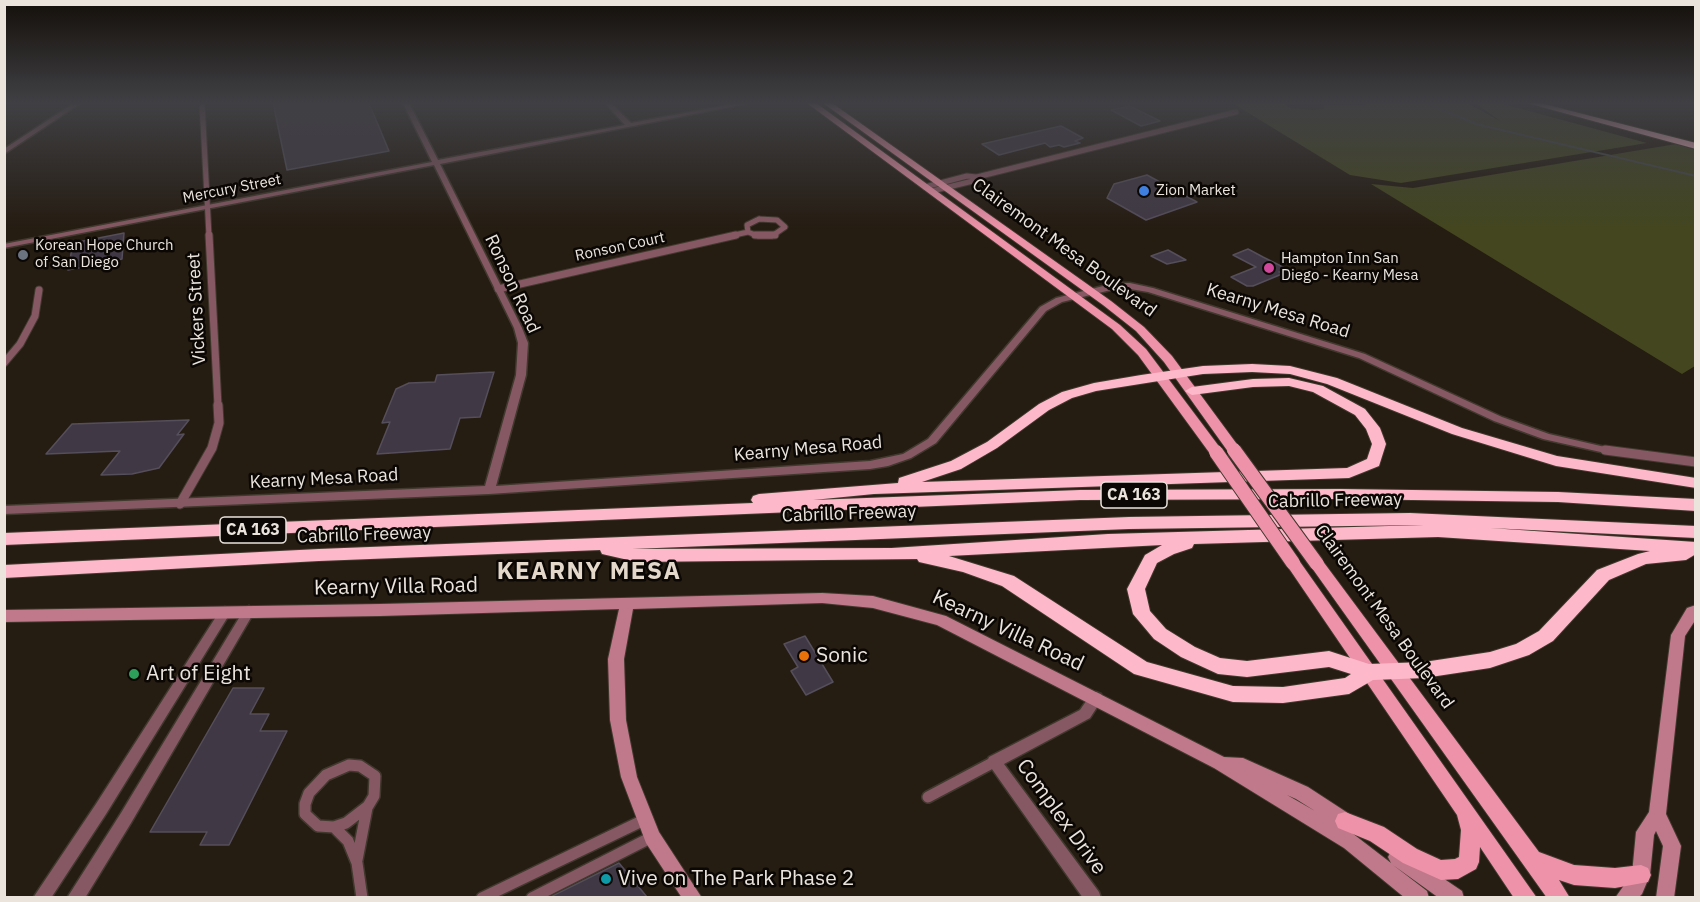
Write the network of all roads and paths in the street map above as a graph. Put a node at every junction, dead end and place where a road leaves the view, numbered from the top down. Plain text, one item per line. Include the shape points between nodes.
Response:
1 (204, 145) edge
2 (426, 145) edge
3 (533, 145) edge
4 (873, 145) edge
5 (881, 145) edge
6 (1104, 145) edge
7 (436, 164) junction
8 (935, 187) junction
9 (206, 208) junction
10 (748, 232) junction
11 (4, 246) edge
12 (498, 289) junction
13 (39, 290) dead end
14 (1090, 291) junction
15 (1075, 295) junction
16 (4, 363) edge
17 (1179, 374) junction
18 (1161, 376) junction
19 (1192, 391) junction
20 (1605, 450) joint
21 (1695, 462) edge
22 (1695, 483) edge
23 (874, 489) junction
24 (489, 490) junction
25 (180, 504) junction
26 (1695, 505) edge
27 (4, 510) edge
28 (573, 517) junction
29 (1695, 532) edge
30 (1206, 538) junction
31 (4, 539) edge
32 (591, 545) junction
33 (1695, 548) edge
34 (892, 554) junction
35 (1695, 554) edge
36 (4, 572) edge
37 (627, 604) junction
38 (1695, 610) edge
39 (249, 611) junction
40 (225, 612) junction
41 (4, 616) edge
42 (1369, 672) junction
43 (1396, 672) junction
44 (1096, 698) junction
45 (994, 762) junction
46 (1220, 763) junction
47 (928, 797) dead end
48 (1458, 799) junction
49 (368, 806) junction
50 (1658, 815) junction
51 (644, 820) junction
52 (1346, 821) junction
53 (334, 827) junction
54 (652, 837) junction
55 (1532, 859) junction
56 (357, 863) junction
57 (1641, 875) junction
58 (41, 897) edge
59 (75, 897) edge
60 (362, 897) edge
61 (482, 897) edge
62 (532, 897) edge
63 (693, 897) edge
64 (1093, 897) edge
65 (1420, 897) edge
66 (1455, 897) edge
67 (1527, 897) edge
68 (1560, 897) edge
69 (1624, 897) edge
70 (1665, 897) edge

1 - 9 street, Vickers Street
2 - 7 street, Ronson Road
3 - 7 street, Mercury Street
4 - 8 main road, Clairemont Mesa Boulevard
5 - 8 main road, Clairemont Mesa Boulevard
6 - 8 street via 973,181
7 - 9 street, Mercury Street
7 - 12 street, Ronson Road
8 - 14 main road, Clairemont Mesa Boulevard
8 - 15 main road, Clairemont Mesa Boulevard
9 - 11 street, Mercury Street
9 - 25 street, Vickers Street via 219,423 212,448
10 - 10 street, Ronson Court via 772,236 784,227 780,221 764,218 749,223
10 - 12 street, Ronson Court
12 - 24 street, Ronson Road via 518,328 524,352
13 - 16 street via 35,316
14 - 15 street, Kearny Mesa Road
14 - 17 main road, Clairemont Mesa Boulevard via 1140,329
14 - 20 street, Kearny Mesa Road via 1115,286 1150,290 1297,335 1362,356 1498,419 1547,437
15 - 18 main road, Clairemont Mesa Boulevard via 1134,344
15 - 24 street, Kearny Mesa Road via 1043,309 932,441 907,456 870,465
17 - 18 highway
17 - 19 main road, Clairemont Mesa Boulevard
17 - 22 highway via 1252,368 1290,370 1332,381 1457,431 1556,461
18 - 23 highway via 1067,395 956,465
18 - 42 main road, Clairemont Mesa Boulevard, bridge
19 - 23 highway via 1289,382 1318,389 1360,412 1373,428 1379,444 1374,462 1349,473
19 - 43 main road, Clairemont Mesa Boulevard, bridge
20 - 21 street, Kearny Mesa Road
23 - 28 highway
24 - 25 street, Kearny Mesa Road
25 - 27 street, Kearny Mesa Road
26 - 28 highway, Cabrillo Freeway / CA 163 via 1558,497 1080,495
28 - 31 highway, Cabrillo Freeway / CA 163
29 - 32 highway, Cabrillo Freeway / CA 163 via 1410,519 1129,523
30 - 33 highway via 1438,531
30 - 34 highway
30 - 42 highway via 1168,549 1151,559 1142,573 1136,589 1142,614 1160,634 1218,666 1247,669 1329,659
32 - 34 highway via 637,556
32 - 36 highway, Cabrillo Freeway / CA 163
34 - 42 highway via 965,566 1008,581 1142,668 1233,694 1283,695 1349,686
35 - 43 highway via 1644,558 1603,575 1546,636 1522,650 1490,660
37 - 39 main road, Kearny Villa Road
37 - 44 main road, Kearny Villa Road via 822,598 873,602 941,620
37 - 51 main road via 616,658 618,720 629,777
38 - 50 main road via 1678,635
39 - 40 main road, Kearny Villa Road
39 - 59 street
40 - 41 main road, Kearny Villa Road
40 - 58 street
42 - 43 highway
42 - 48 main road, Clairemont Mesa Boulevard
43 - 55 main road, Clairemont Mesa Boulevard
44 - 45 street via 1085,714
44 - 46 main road, Kearny Villa Road
45 - 47 street
45 - 64 street, Complex Drive
46 - 52 main road, Kearny Villa Road via 1243,766 1302,793
46 - 65 main road, Kearny Villa Road via 1350,842
48 - 52 main road via 1471,830 1469,862 1458,869 1441,870
48 - 67 main road, Clairemont Mesa Boulevard
49 - 53 street via 358,816
49 - 53 street via 376,786 375,776 369,770 350,765 326,775 309,793 305,814 318,826
49 - 56 street
50 - 57 main road via 1645,832
50 - 70 main road via 1672,846
51 - 54 main road
51 - 61 street
52 - 66 main road, Kearny Villa Road
53 - 56 street via 348,841
54 - 62 street
54 - 63 main road
55 - 57 main road via 1574,875
55 - 68 main road, Clairemont Mesa Boulevard
56 - 60 street
57 - 69 main road

